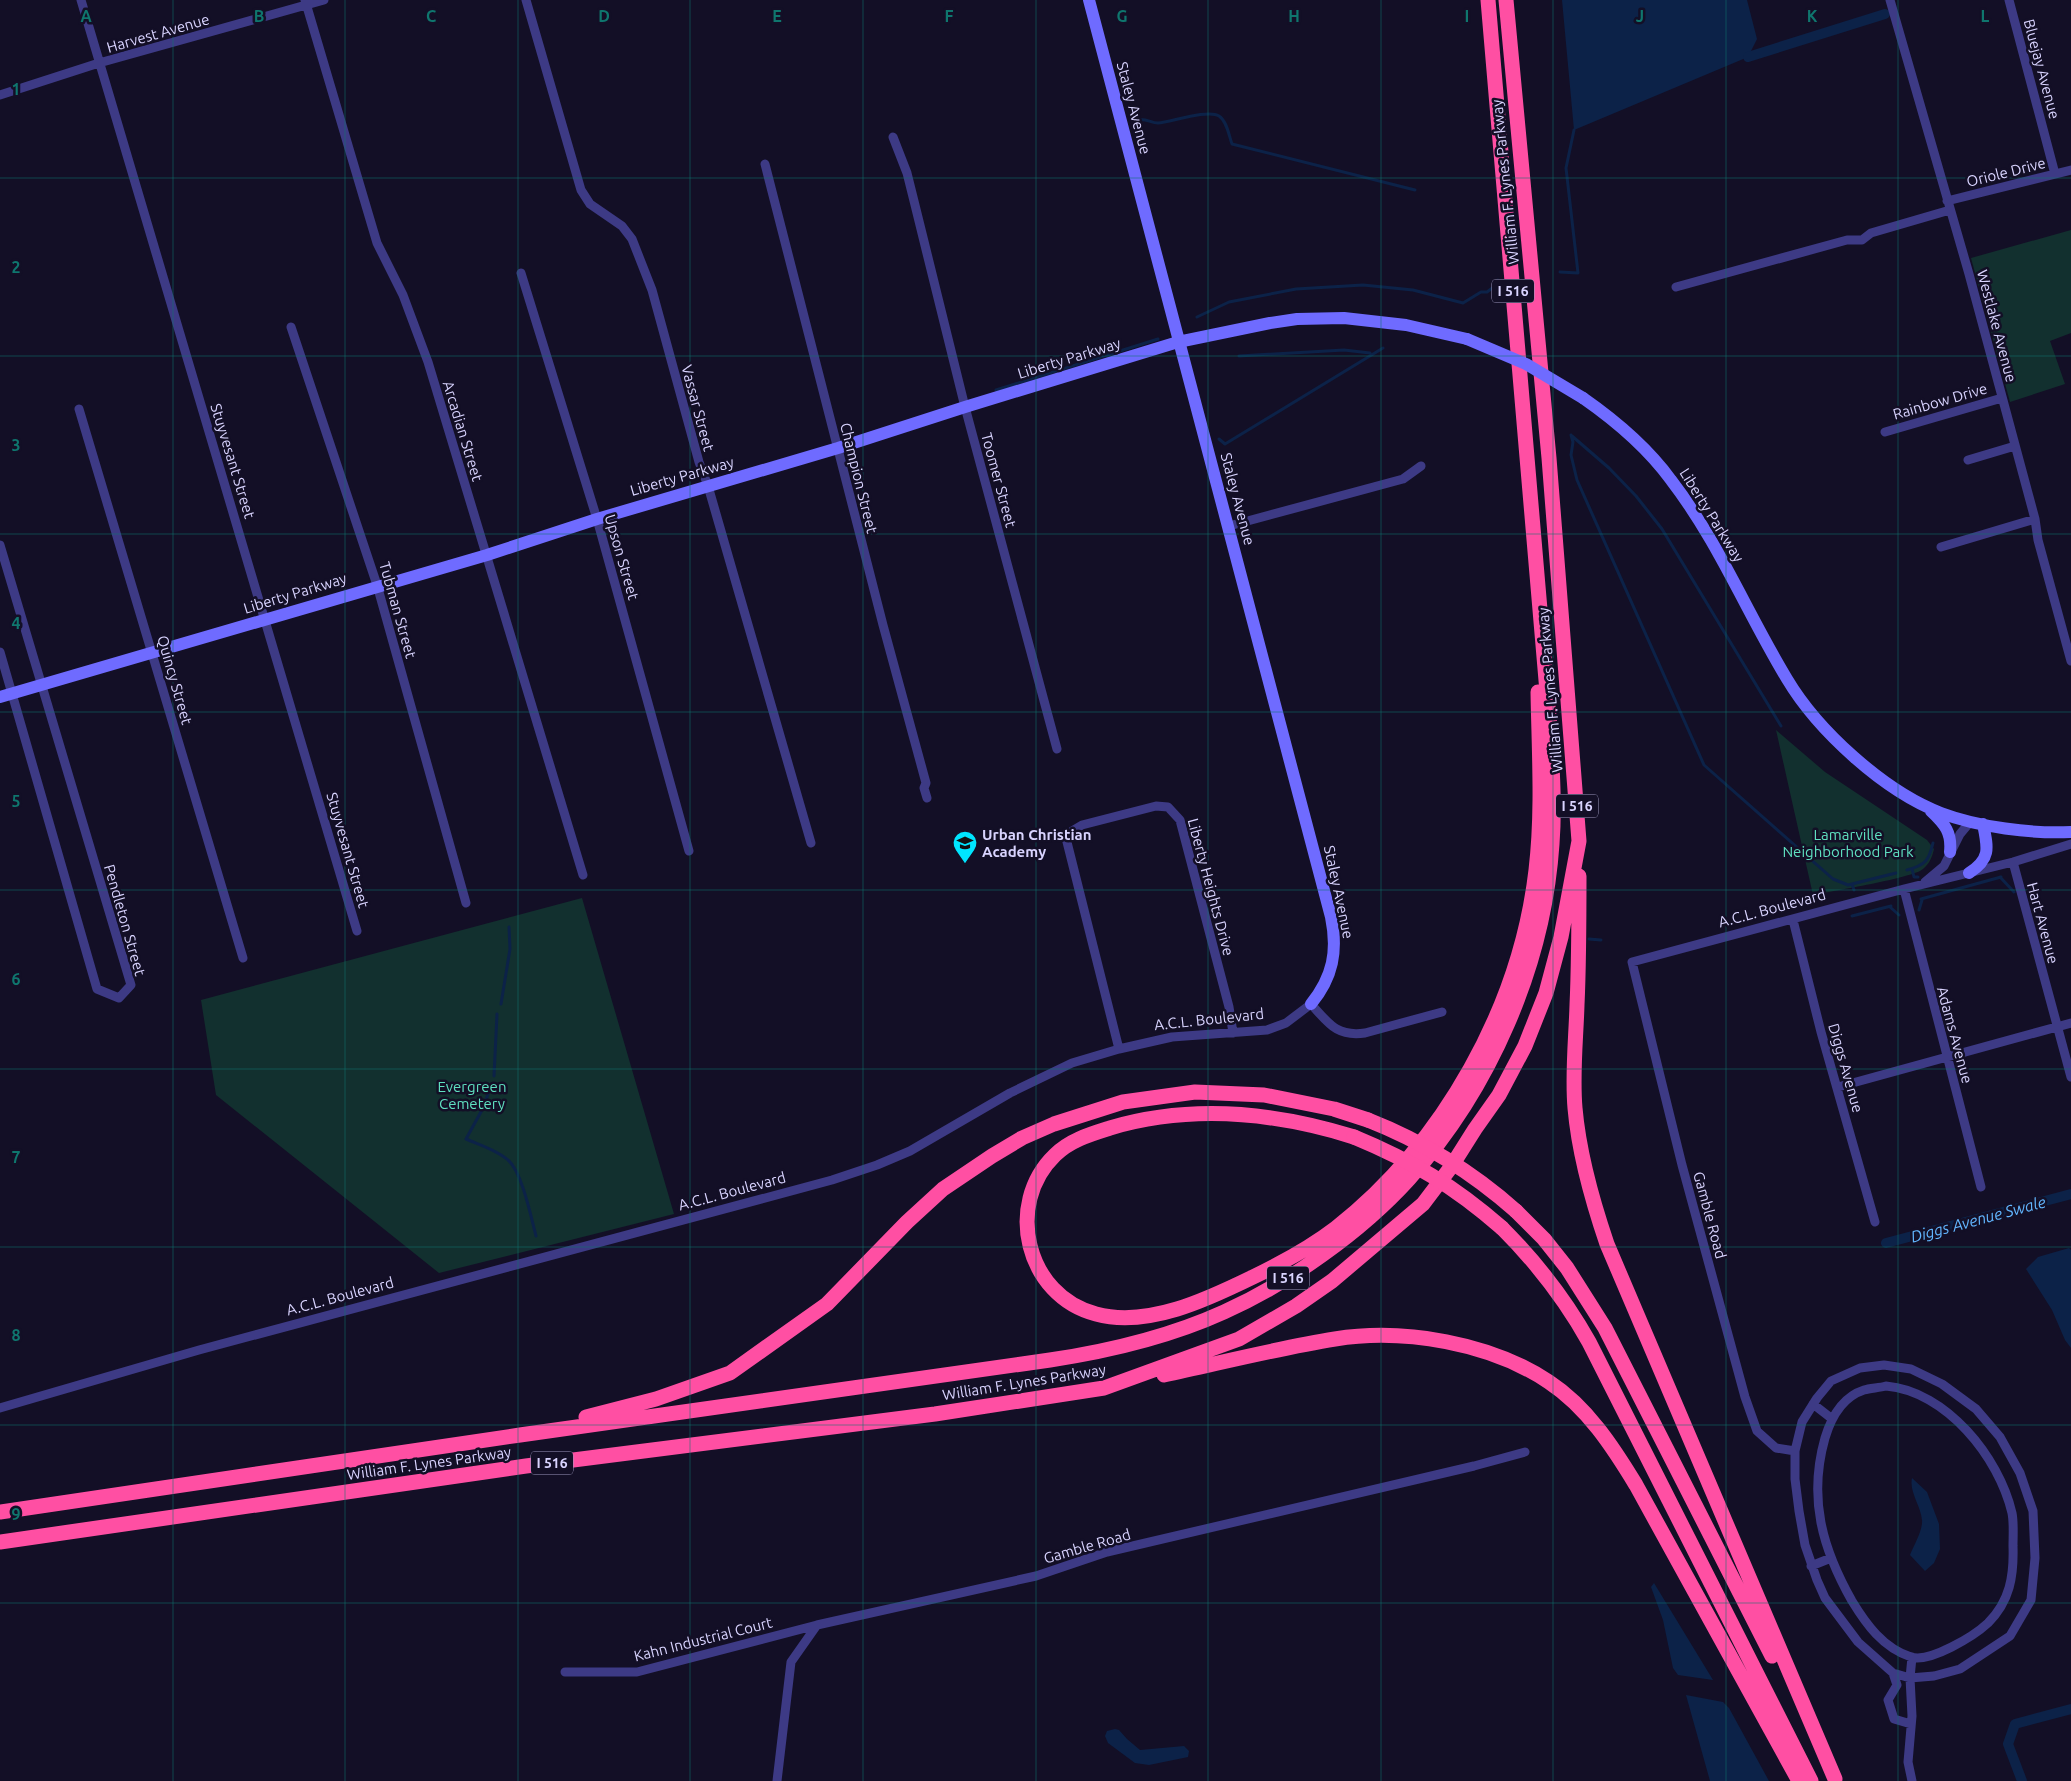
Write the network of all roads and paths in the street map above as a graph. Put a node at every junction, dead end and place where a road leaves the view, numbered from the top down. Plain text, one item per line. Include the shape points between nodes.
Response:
1 (81, 0) edge
2 (324, 0) edge
3 (526, 0) edge
4 (1089, 0) edge
5 (1488, 0) edge
6 (1506, 0) edge
7 (1890, 0) edge
8 (2009, 0) edge
9 (306, 2) edge
10 (99, 63) junction
11 (0, 95) edge
12 (893, 137) dead end
13 (765, 164) dead end
14 (2071, 170) edge
15 (2055, 174) junction
16 (1947, 201) junction
17 (1950, 210) junction
18 (521, 273) dead end
19 (1676, 287) dead end
20 (292, 328) dead end
21 (1178, 342) junction
22 (2002, 398) junction
23 (965, 406) junction
24 (80, 409) dead end
25 (1885, 432) dead end
26 (2015, 446) junction
27 (838, 448) junction
28 (1968, 460) dead end
29 (1421, 466) dead end
30 (708, 486) junction
31 (597, 519) junction
32 (2035, 519) junction
33 (1228, 526) junction
34 (0, 545) edge
35 (1941, 547) dead end
36 (486, 555) junction
37 (1538, 583) junction
38 (377, 585) junction
39 (266, 619) junction
40 (0, 652) edge
41 (153, 652) junction
42 (2071, 661) edge
43 (42, 683) junction
44 (12, 693) junction
45 (0, 697) edge
46 (1057, 749) dead end
47 (927, 798) dead end
48 (1926, 806) junction
49 (1977, 823) junction
50 (2071, 832) edge
51 (1579, 841) junction
52 (811, 843) dead end
53 (2071, 844) edge
54 (689, 851) dead end
55 (1950, 852) junction
56 (2013, 862) junction
57 (1969, 873) junction
58 (583, 875) dead end
59 (1920, 885) junction
60 (1904, 889) junction
61 (466, 903) dead end
62 (1793, 920) junction
63 (357, 931) dead end
64 (243, 958) dead end
65 (1632, 962) joint
66 (1311, 1004) junction
67 (1442, 1012) dead end
68 (2071, 1023) edge
69 (2056, 1026) junction
70 (1233, 1033) junction
71 (1119, 1049) junction
72 (1946, 1057) junction
73 (2071, 1077) edge
74 (1838, 1087) junction
75 (1981, 1187) dead end
76 (1875, 1222) dead end
77 (1104, 1388) junction
78 (1813, 1404) junction
79 (0, 1408) edge
80 (1831, 1418) junction
81 (520, 1435) junction
82 (1796, 1451) junction
83 (1525, 1452) dead end
84 (0, 1512) edge
85 (0, 1542) edge
86 (1831, 1558) junction
87 (1811, 1566) junction
88 (817, 1625) junction
89 (1912, 1658) junction
90 (565, 1672) dead end
91 (1893, 1673) junction
92 (1910, 1678) junction
93 (1911, 1724) junction
94 (1835, 1780) edge
95 (777, 1781) edge
96 (1799, 1781) edge
97 (1811, 1781) edge
98 (1912, 1781) edge

1 - 10 street, Stuyvesant Street
2 - 9 street, Harvest Avenue
3 - 30 street, Vassar Street via 581,190 590,204 622,226 632,240 652,290
4 - 21 street, Staley Avenue
5 - 37 highway, William F. Lynes Parkway / I 516
6 - 51 highway, William F. Lynes Parkway / I 516 via 1549,458
7 - 16 street, Westlake Avenue
8 - 15 street, Bluejay Avenue
9 - 10 street, Harvest Avenue
9 - 36 street, Arcadian Street via 377,243 403,295 418,335
10 - 11 street, Harvest Avenue
10 - 39 street, Stuyvesant Street
12 - 23 street, Toomer Street via 918,216
13 - 27 street, Champion Street
14 - 15 street, Oriole Drive
15 - 16 street, Oriole Drive
16 - 17 street, Westlake Avenue
17 - 19 street via 1871,234 1862,240 1847,240
17 - 22 street, Westlake Avenue
18 - 31 street, Upson Street
20 - 38 street, Tubman Street
21 - 23 street, Liberty Parkway
21 - 33 street, Staley Avenue
21 - 48 street, Liberty Parkway, bridge via 1297,319 1344,318 1406,324 1466,339 1526,364 1583,398 1626,431 1671,479 1707,532 1787,680 1818,721 1883,781
22 - 25 street, Rainbow Drive
22 - 26 street, Westlake Avenue
23 - 27 street, Liberty Parkway
23 - 46 street, Toomer Street
24 - 41 street, Quincy Street
26 - 28 street
26 - 32 street, Westlake Avenue
27 - 30 street, Liberty Parkway
27 - 47 street, Champion Street via 926,783
29 - 33 street via 1403,480
30 - 31 street, Liberty Parkway
30 - 52 street, Vassar Street
31 - 36 street, Liberty Parkway
31 - 54 street, Upson Street
32 - 35 street
32 - 42 street, Westlake Avenue
33 - 66 street, Staley Avenue via 1334,930 1332,969
34 - 43 street, Pendleton Street
36 - 38 street, Liberty Parkway
36 - 58 street, Arcadian Street
37 - 81 highway, William F. Lynes Parkway / I 516 via 1553,810 1548,879 1532,957 1488,1065 1451,1125 1409,1179 1348,1234 1300,1270 1253,1298 1172,1332 1120,1347 1041,1362
37 - 97 highway, bridge via 1536,640 1540,808 1530,906 1521,946 1487,1036 1435,1124 1395,1172 1338,1226 1282,1263 1205,1301 1148,1315 1112,1317 1096,1314 1064,1299 1052,1288 1033,1260 1026,1211 1040,1174 1054,1156 1080,1138 1162,1116 1196,1113 1262,1116 1304,1123 1354,1137 1420,1167 1450,1186 1502,1228 1529,1255 1572,1311
38 - 39 street, Liberty Parkway
38 - 61 street, Tubman Street
39 - 41 street, Liberty Parkway
39 - 63 street, Stuyvesant Street
40 - 44 street, Pendleton Street
41 - 43 street, Liberty Parkway
41 - 64 street, Quincy Street
43 - 44 street, Liberty Parkway
43 - 44 street, Pendleton Street via 130,985 119,998 97,989
44 - 45 street, Liberty Parkway
48 - 49 street, Liberty Parkway
48 - 55 street via 1948,831
49 - 50 street
49 - 55 street, A.C.L. Boulevard via 1960,834
49 - 57 street via 1986,855 1980,866
51 - 77 highway, William F. Lynes Parkway / I 516 via 1561,937 1546,993 1525,1046 1499,1095 1423,1204 1332,1281 1239,1340
51 - 94 highway via 1580,950 1575,1108 1593,1204
53 - 56 street, A.C.L. Boulevard
55 - 59 street, A.C.L. Boulevard via 1940,870
56 - 57 street, A.C.L. Boulevard
56 - 69 street, Hart Avenue
57 - 59 street, A.C.L. Boulevard
59 - 60 street, A.C.L. Boulevard
60 - 62 street, A.C.L. Boulevard
60 - 72 street, Adams Avenue
62 - 65 street, A.C.L. Boulevard
62 - 74 street, Diggs Avenue
65 - 82 street, Gamble Road via 1745,1397 1758,1431 1776,1448
66 - 67 street via 1333,1028 1353,1034 1366,1034
66 - 70 street, A.C.L. Boulevard via 1296,1017 1276,1027
68 - 69 street
69 - 72 street
69 - 73 street, Hart Avenue
70 - 71 street, A.C.L. Boulevard via 1172,1037
70 - 71 street, Liberty Heights Drive via 1180,820 1168,807 1156,806 1082,825 1072,831 1067,842
71 - 79 street, A.C.L. Boulevard via 1057,1070 1010,1093 910,1151 832,1180 198,1350
72 - 74 street
72 - 75 street, Adams Avenue
74 - 76 street, Diggs Avenue
77 - 85 highway, William F. Lynes Parkway / I 516 via 925,1415 526,1466
77 - 96 highway via 1336,1338 1396,1336 1442,1340 1478,1350 1510,1360 1550,1382 1577,1405 1610,1441
78 - 80 street
78 - 82 street via 1802,1422
78 - 92 street via 1831,1381 1860,1368 1884,1364 1911,1369 1942,1384 1976,1409 2000,1438 2020,1473 2033,1512 2031,1600 2010,1636 1987,1652 1960,1669
80 - 86 street via 1818,1478 1820,1521
80 - 89 street via 1850,1398 1863,1390 1886,1386 1903,1388 1936,1405 1972,1436 1993,1466 2012,1513 2014,1566 2006,1599 1989,1622 1966,1640 1933,1654
81 - 84 highway, William F. Lynes Parkway / I 516
81 - 94 highway, bridge via 656,1399 730,1372 827,1304 943,1189 1007,1147 1054,1124 1123,1102 1195,1092 1264,1095 1325,1107 1403,1134 1441,1154 1516,1211 1567,1268 1605,1328
82 - 87 street via 1799,1510
83 - 88 street, Gamble Road via 1107,1552 1036,1576
86 - 87 street
86 - 89 street via 1866,1624 1888,1645
87 - 91 street via 1826,1598 1858,1642
88 - 90 street, Kahn Industrial Court via 637,1672
88 - 95 street via 791,1662
89 - 92 street
91 - 92 street
91 - 93 street via 1897,1685 1888,1700 1890,1710 1894,1719
92 - 93 street
93 - 98 street via 1908,1762

